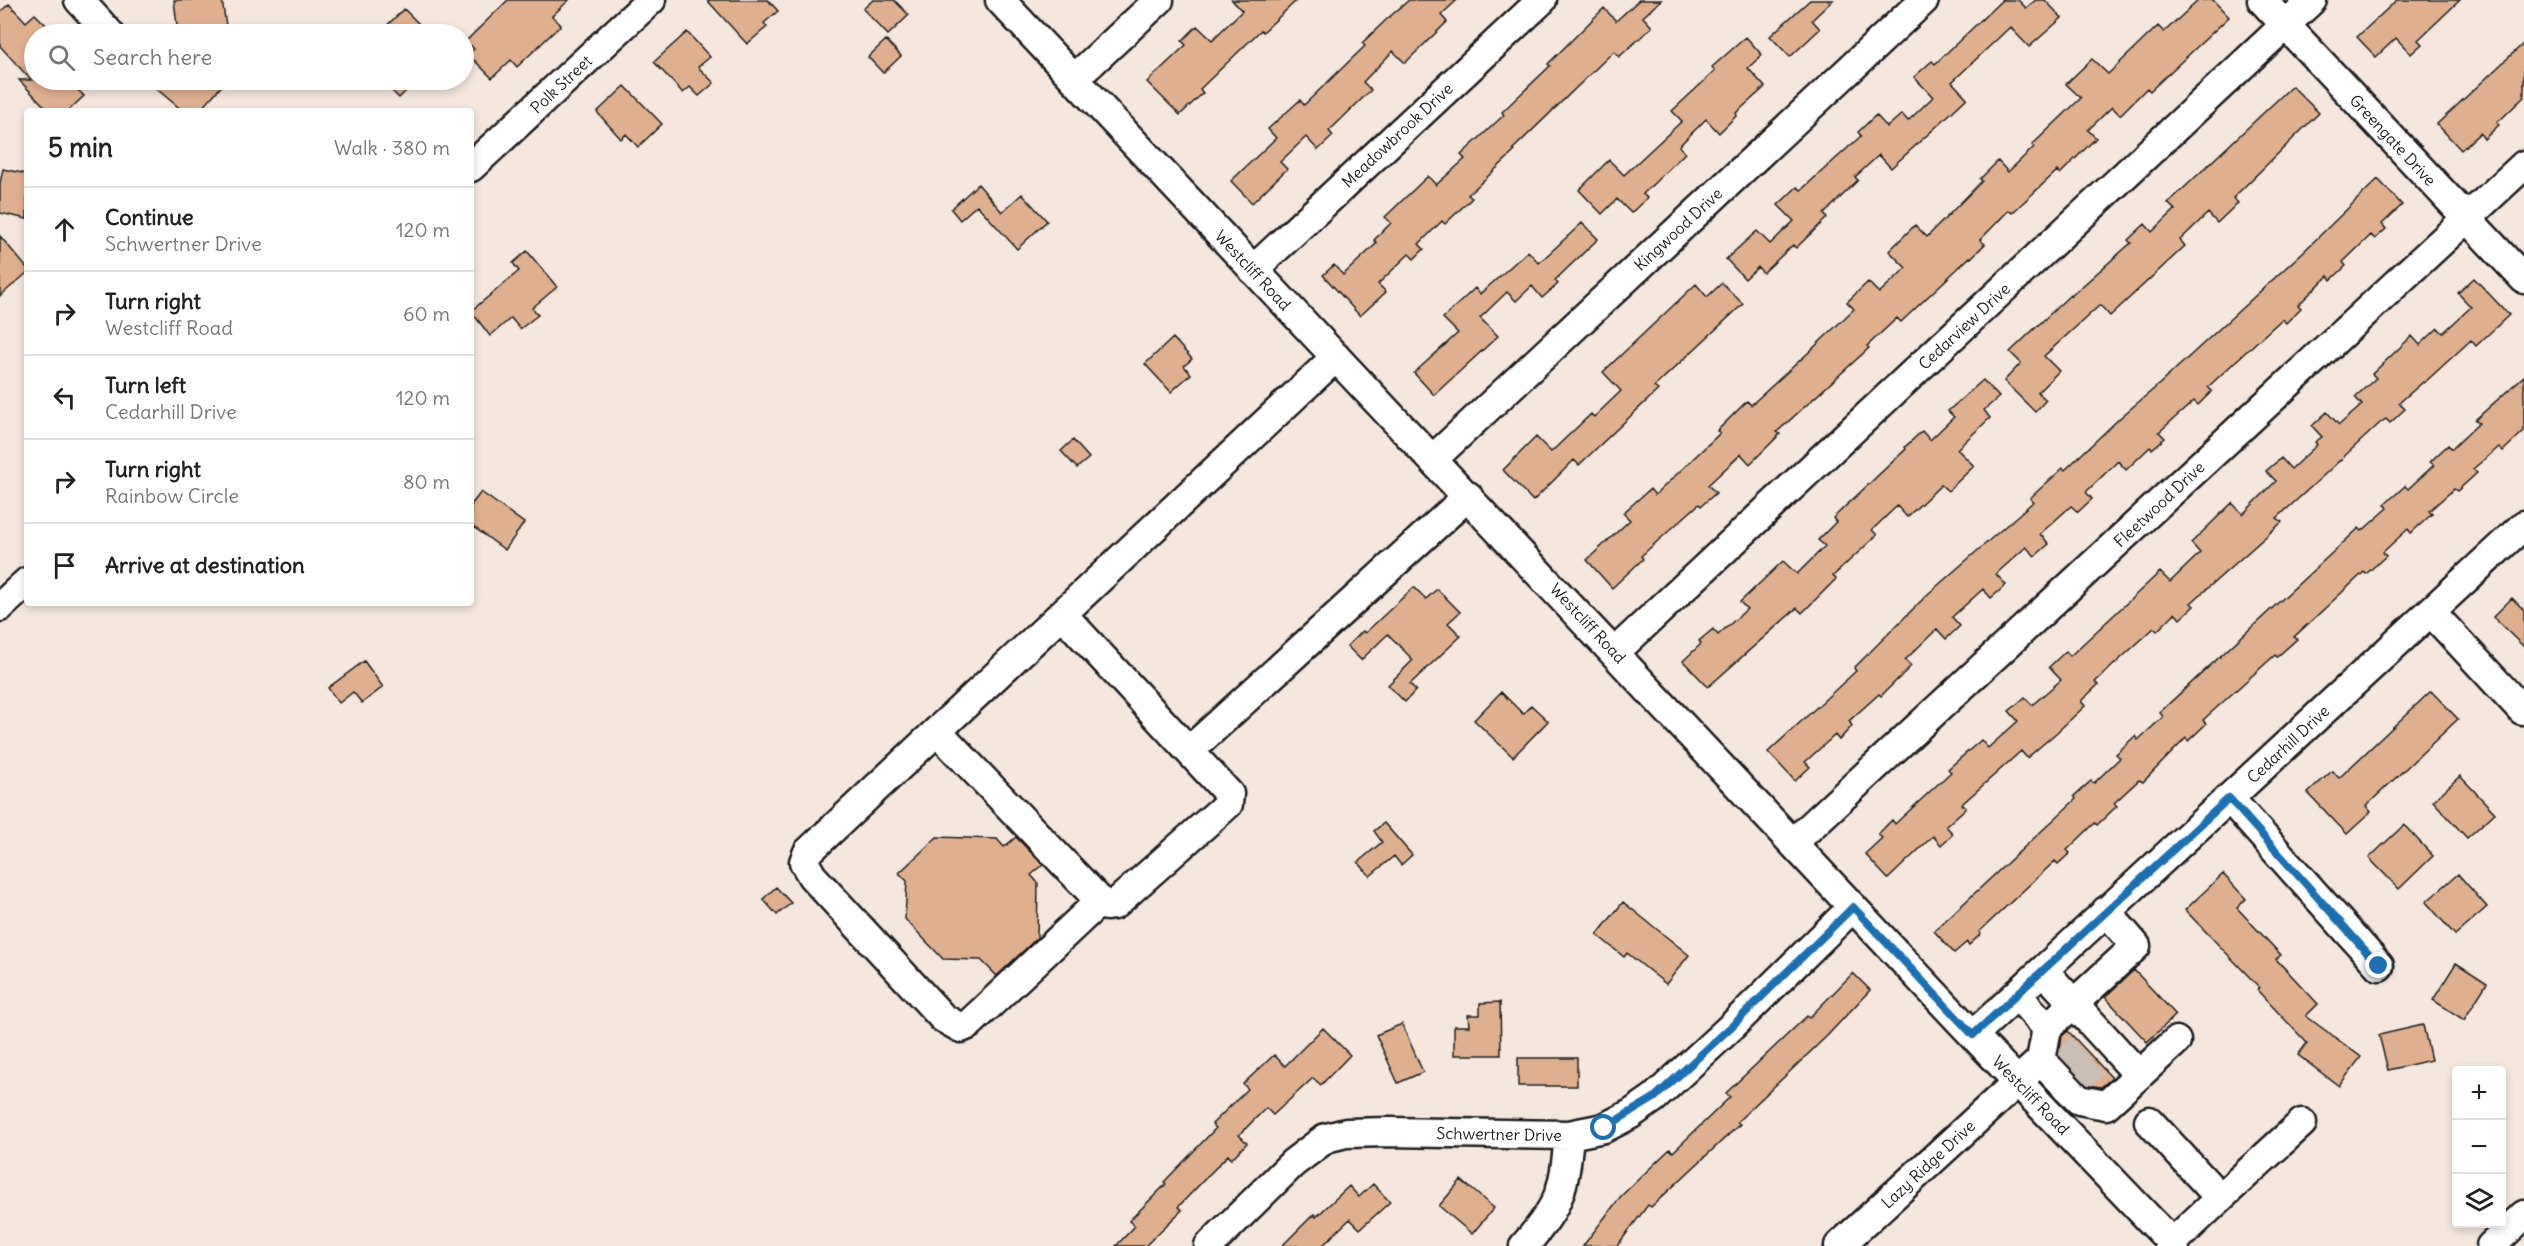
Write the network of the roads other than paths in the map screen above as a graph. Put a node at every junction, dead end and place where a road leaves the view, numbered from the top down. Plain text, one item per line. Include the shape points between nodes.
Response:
1 (79, 0) edge
2 (651, 0) edge
3 (1000, 0) edge
4 (1159, 0) edge
5 (1542, 0) edge
6 (1924, 0) edge
7 (2262, 0) edge
8 (2312, 0) edge
9 (102, 24) edge
10 (2285, 25) junction
11 (1074, 79) junction
12 (474, 164) edge
13 (2524, 165) edge
14 (2467, 218) junction
15 (1253, 270) junction
16 (2524, 279) edge
17 (1336, 357) junction
18 (1433, 459) junction
19 (1468, 496) junction
20 (2524, 525) edge
21 (24, 585) edge
22 (0, 607) edge
23 (2431, 612) junction
24 (1062, 614) junction
25 (1615, 652) junction
26 (2522, 710) dead end
27 (937, 731) junction
28 (1189, 751) junction
29 (2229, 798) junction
30 (1794, 842) junction
31 (1100, 901) junction
32 (1853, 907) junction
33 (2106, 911) junction
34 (2379, 966) dead end
35 (2043, 970) junction
36 (2017, 995) junction
37 (2073, 1004) junction
38 (2047, 1028) junction
39 (1973, 1035) junction
40 (2176, 1041) dead end
41 (2077, 1065) junction
42 (2139, 1075) junction
43 (2018, 1081) junction
44 (2056, 1121) junction
45 (2149, 1121) dead end
46 (2302, 1123) dead end
47 (1569, 1135) junction
48 (2220, 1198) junction
49 (2524, 1215) edge
50 (2172, 1245) edge
51 (1209, 1246) edge
52 (1524, 1246) edge
53 (1839, 1246) edge
54 (2491, 1246) edge

1 - 9 street
2 - 12 street, Polk Street
3 - 11 street, Westcliff Road
4 - 11 street
5 - 15 street, Meadowbrook Drive
6 - 18 street, Kingwood Drive
7 - 10 street, Greengate Drive
8 - 10 street, Cedarview Drive
10 - 14 street, Greengate Drive
10 - 25 street, Cedarview Drive
11 - 15 street, Westcliff Road
13 - 14 street, Fleetwood Drive
14 - 16 street, Greengate Drive
14 - 30 street, Fleetwood Drive
15 - 17 street, Westcliff Road
17 - 18 street, Westcliff Road
17 - 24 street
18 - 19 street, Westcliff Road
19 - 25 street, Westcliff Road
19 - 28 street
20 - 23 street, Cedarhill Drive
21 - 22 street
23 - 26 street
23 - 29 street, Cedarhill Drive
24 - 27 street
24 - 28 street
25 - 30 street, Westcliff Road
27 - 31 street
27 - 31 street via 808,852 804,862 812,876 943,1018 961,1028 968,1025
28 - 31 street via 1229,794 1228,804 1114,905
29 - 33 street, Cedarhill Drive
29 - 34 street
30 - 32 street, Westcliff Road
32 - 39 street, Westcliff Road
32 - 47 street, Schwertner Drive via 1654,1098 1604,1128
33 - 35 street, Cedarhill Drive
33 - 37 street via 2136,946
35 - 36 street, Cedarhill Drive
35 - 37 street
36 - 38 street
36 - 39 street, Cedarhill Drive
37 - 38 street
37 - 41 street
38 - 41 street
39 - 43 street, Westcliff Road
40 - 42 street
41 - 42 street
41 - 42 street via 2106,1105
41 - 43 street, Lazy Ridge Drive
41 - 44 street
43 - 44 street, Westcliff Road
43 - 53 street, Lazy Ridge Drive
44 - 50 street, Westcliff Road
45 - 48 street
46 - 48 street
47 - 51 street, Schwertner Drive via 1389,1132 1346,1133 1326,1138 1293,1163
47 - 52 street via 1562,1191
48 - 50 street
49 - 54 street

